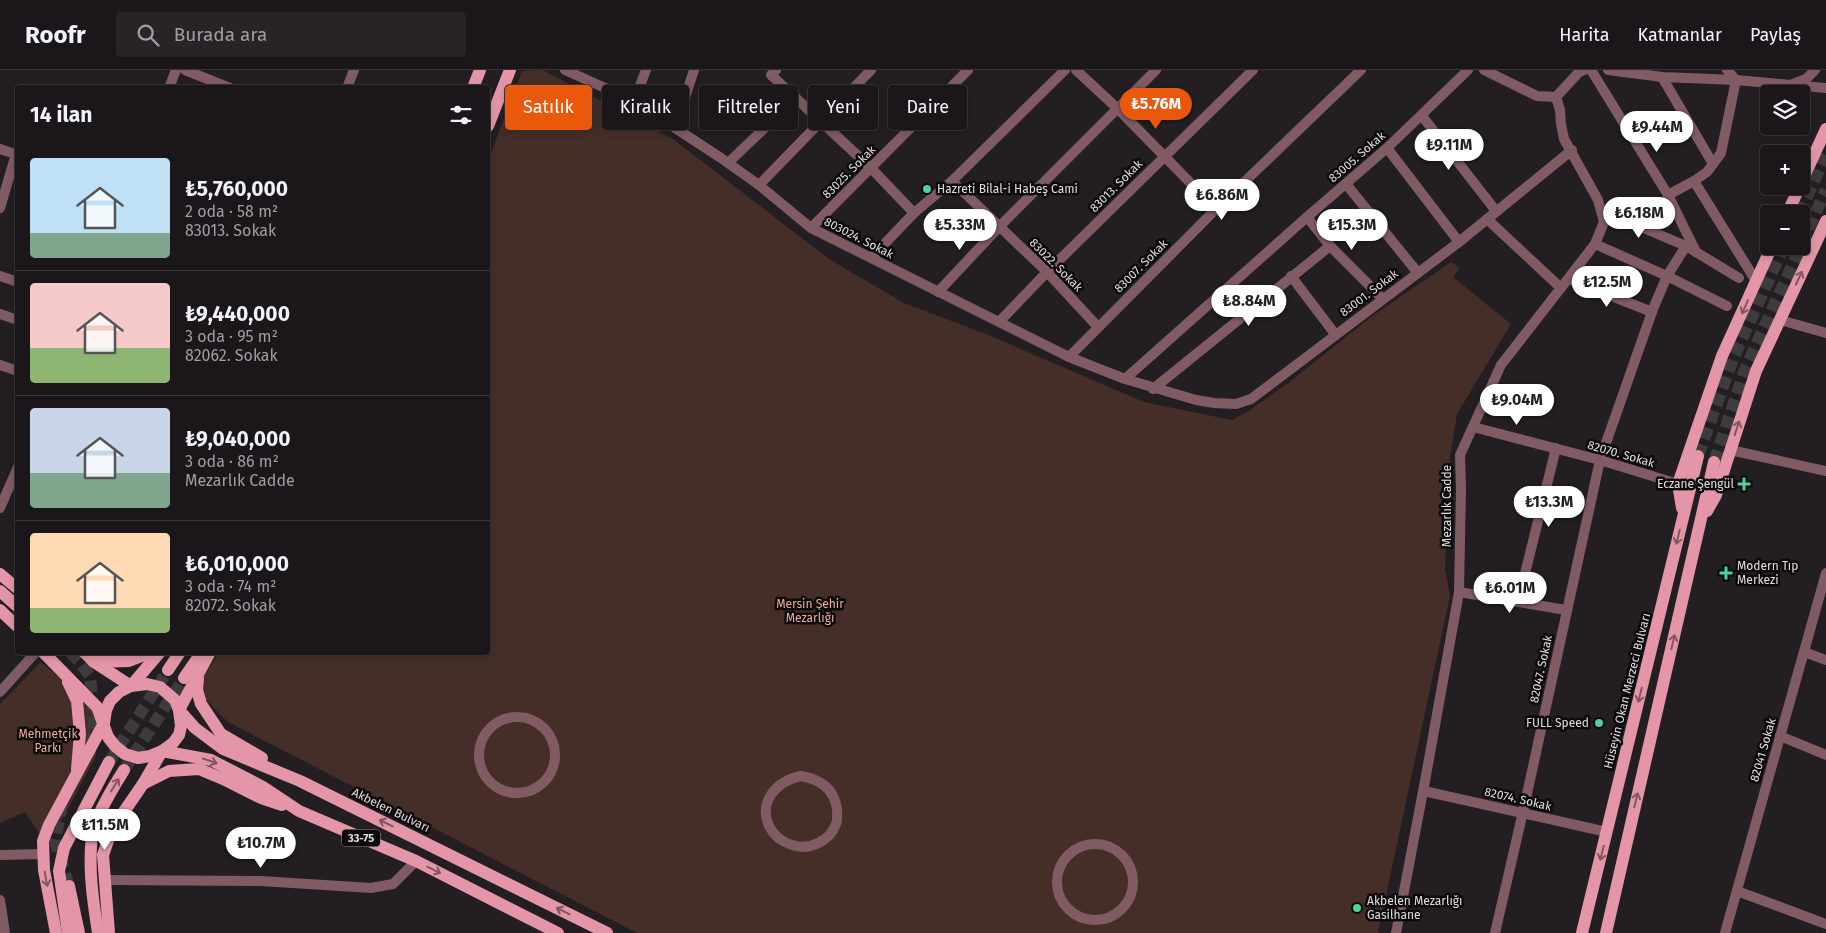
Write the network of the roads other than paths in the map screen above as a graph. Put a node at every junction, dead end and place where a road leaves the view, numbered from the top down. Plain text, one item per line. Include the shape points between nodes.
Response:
1 (176, 70) edge
2 (185, 70) edge
3 (354, 70) edge
4 (480, 70) edge
5 (510, 70) edge
6 (564, 70) edge
7 (646, 70) edge
8 (694, 70) edge
9 (871, 70) edge
10 (967, 70) edge
11 (1065, 70) edge
12 (1076, 70) edge
13 (1156, 70) edge
14 (1253, 70) edge
15 (1361, 70) edge
16 (1468, 70) edge
17 (1484, 70) edge
18 (1584, 70) edge
19 (1591, 70) edge
20 (1608, 70) edge
21 (1727, 70) edge
22 (1815, 70) edge
23 (774, 72) edge
24 (1662, 77) junction
25 (1736, 80) junction
26 (170, 85) edge
27 (222, 85) edge
28 (348, 85) edge
29 (474, 85) edge
30 (640, 85) edge
31 (689, 85) edge
32 (785, 85) edge
33 (856, 85) edge
34 (1789, 85) joint
35 (602, 87) edge
36 (1810, 87) edge
37 (1826, 88) edge
38 (1556, 97) junction
39 (798, 100) edge
40 (808, 109) edge
41 (1118, 109) junction
42 (1422, 116) junction
43 (490, 121) edge
44 (1826, 129) edge
45 (678, 130) edge
46 (763, 130) edge
47 (811, 130) edge
48 (830, 130) edge
49 (1388, 148) junction
50 (0, 149) edge
51 (1572, 150) junction
52 (15, 154) edge
53 (1164, 156) junction
54 (15, 161) edge
55 (728, 163) junction
56 (1810, 163) edge
57 (1714, 164) junction
58 (870, 168) junction
59 (952, 181) junction
60 (1694, 181) junction
61 (1346, 184) junction
62 (759, 185) junction
63 (1668, 195) junction
64 (0, 205) edge
65 (1216, 210) junction
66 (1601, 210) junction
67 (1496, 211) junction
68 (914, 213) junction
69 (1308, 217) junction
70 (1487, 219) junction
71 (1826, 221) edge
72 (999, 227) junction
73 (811, 228) junction
74 (1459, 242) junction
75 (1595, 244) junction
76 (1330, 246) junction
77 (1686, 246) junction
78 (1696, 252) junction
79 (1768, 255) edge
80 (871, 258) junction
81 (1047, 272) junction
82 (1418, 272) junction
83 (0, 276) edge
84 (1291, 276) junction
85 (1667, 276) junction
86 (1739, 278) dead end
87 (1571, 280) dead end
88 (15, 281) edge
89 (1756, 281) junction
90 (1561, 288) junction
91 (938, 292) junction
92 (1383, 299) junction
93 (1727, 306) dead end
94 (1652, 312) junction
95 (0, 314) edge
96 (15, 319) edge
97 (1780, 320) junction
98 (999, 322) junction
99 (1098, 327) junction
100 (1826, 333) edge
101 (1335, 334) junction
102 (1069, 357) junction
103 (0, 365) edge
104 (15, 371) edge
105 (1125, 379) junction
106 (1153, 388) junction
107 (1251, 399) joint
108 (1473, 427) junction
109 (1556, 448) junction
110 (1730, 450) junction
111 (1698, 456) tunnel mouth
112 (1600, 460) junction
113 (1714, 462) tunnel mouth
114 (1826, 471) edge
115 (15, 474) edge
116 (1678, 484) junction
117 (0, 508) edge
118 (1683, 517) junction
119 (1700, 522) junction
120 (0, 574) edge
121 (1826, 574) edge
122 (15, 586) edge
123 (0, 591) edge
124 (1459, 592) junction
125 (1518, 602) junction
126 (15, 604) edge
127 (0, 610) edge
128 (1566, 610) junction
129 (15, 624) edge
130 (1804, 652) junction
131 (33, 655) edge
132 (46, 655) edge
133 (87, 655) edge
134 (144, 655) edge
135 (157, 655) edge
136 (178, 655) edge
137 (200, 655) edge
138 (208, 655) edge
139 (1826, 660) edge
140 (94, 662) junction
141 (168, 670) tunnel mouth
142 (199, 673) junction
143 (65, 675) junction
144 (184, 678) tunnel mouth
145 (131, 686) junction
146 (0, 692) edge
147 (177, 705) junction
148 (104, 723) junction
149 (1780, 736) junction
150 (162, 750) junction
151 (1826, 755) edge
152 (109, 762) tunnel mouth
153 (481, 769) joint
154 (124, 770) tunnel mouth
155 (76, 776) junction
156 (300, 781) junction
157 (143, 784) junction
158 (1424, 791) junction
159 (299, 811) junction
160 (1523, 813) junction
161 (770, 826) joint
162 (1607, 832) junction
163 (43, 854) junction
164 (0, 855) edge
165 (416, 861) junction
166 (105, 880) junction
167 (69, 886) tunnel mouth
168 (1737, 890) junction
169 (0, 900) edge
170 (1085, 919) joint
171 (1825, 920) edge
172 (5, 933) edge
173 (56, 933) edge
174 (68, 933) edge
175 (79, 933) edge
176 (98, 933) edge
177 (108, 933) edge
178 (558, 933) edge
179 (606, 933) edge
180 (1396, 933) edge
181 (1494, 933) edge
182 (1582, 933) edge
183 (1606, 933) edge
184 (1725, 933) edge

1 - 26 street
2 - 27 street
3 - 28 street
4 - 29 main road
5 - 43 main road
6 - 35 street, 803024. Sokak
7 - 30 street
8 - 31 street
9 - 33 street
10 - 58 street, 83025. Sokak
11 - 59 street
12 - 41 street
13 - 41 street
14 - 53 street, 83013. Sokak
15 - 65 street, 83007. Sokak
16 - 42 street, 83005. Sokak
17 - 38 street via 1537,96
18 - 38 street
19 - 63 street
20 - 24 street
21 - 25 street
22 - 34 street via 1806,79
23 - 32 street
24 - 25 street
24 - 57 street
25 - 34 street
25 - 57 street via 1721,153
36 - 37 street
38 - 51 street, Mezarlık Cadde via 1564,138
39 - 40 street
41 - 53 street
41 - 72 street
42 - 49 street, 83005. Sokak
42 - 67 street
44 - 56 main road
45 - 55 street, 803024. Sokak
46 - 55 street
47 - 62 street
48 - 58 street
49 - 61 street, 83005. Sokak
49 - 74 street
50 - 52 street
51 - 66 street, Mezarlık Cadde
51 - 67 street, 83001. Sokak
53 - 65 street
53 - 81 street, 83013. Sokak
54 - 64 street
55 - 62 street, 803024. Sokak
57 - 60 street
58 - 68 street
58 - 73 street, 83025. Sokak
59 - 68 street
59 - 72 street, 83022. Sokak
60 - 63 street
60 - 89 street
61 - 69 street, 83005. Sokak
61 - 82 street
62 - 73 street, 803024. Sokak
63 - 78 street
65 - 99 street, 83007. Sokak
66 - 75 street, Mezarlık Cadde via 1604,222
66 - 77 street
67 - 70 street, 83001. Sokak
68 - 80 street
69 - 76 street
69 - 105 street, 83005. Sokak
70 - 74 street, 83001. Sokak
70 - 90 street
97 -> 71 main road
72 - 81 street, 83022. Sokak
72 - 91 street
73 - 80 street, 803024. Sokak
74 - 82 street, 83001. Sokak
75 - 85 street
75 - 90 street, Mezarlık Cadde
76 - 84 street
76 - 92 street
77 - 78 street
77 - 85 street, 82047. Sokak
78 - 86 street
79 - 89 main road
80 - 91 street, 803024. Sokak
81 - 98 street, 83013. Sokak
81 - 99 street, 83022. Sokak
82 - 92 street, 83001. Sokak
83 - 88 street
84 - 101 street
84 - 106 street
85 - 93 street
85 - 94 street, 82047. Sokak
87 - 94 street
89 -> 116 main road via 1722,356
90 - 108 street, Mezarlık Cadde via 1501,365
91 - 98 street, 803024. Sokak
92 - 101 street, 83001. Sokak
94 - 112 street, 82047. Sokak
95 - 96 street
97 - 100 street
110 -> 97 main road via 1756,371
98 - 102 street, 803024. Sokak
99 - 102 street, 83007. Sokak
101 - 107 street, 83001. Sokak
102 - 105 street, 803024. Sokak
103 - 104 street
105 - 106 street, 803024. Sokak
106 - 107 street, 803024. Sokak via 1214,404 1236,404
108 - 109 street, 82070. Sokak
108 - 124 street, Mezarlık Cadde via 1460,456
109 - 112 street, 82070. Sokak
109 - 125 street
110 - 114 street
110 - 119 main road via 1716,496
111 - 118 main road, Hüseyin Okan Merzeci Bulvarı
112 - 116 street, 82070. Sokak
112 - 128 street, 82047. Sokak
113 - 119 main road
115 - 117 street
116 - 118 main road
118 -> 162 main road, Hüseyin Okan Merzeci Bulvarı
183 -> 119 main road
120 - 122 main road
121 - 130 street, 82041 Sokak
123 - 126 main road
124 - 125 street
124 - 158 street, Mezarlık Cadde
125 - 128 street
127 - 129 main road
128 - 160 street, 82047. Sokak
130 - 139 street
130 - 149 street, 82041 Sokak
131 - 146 street
132 - 143 main road
133 - 140 main road
134 - 140 main road via 129,661
135 - 145 main road
136 - 141 main road
137 - 144 main road
138 - 142 main road
140 - 145 main road
142 - 147 main road
142 - 156 main road, 33-75 via 197,690 201,704 221,734
143 - 148 main road via 98,707
143 - 155 main road via 77,701 80,734
145 - 147 main road, 33-75 via 147,684 160,687
145 - 148 main road via 110,701
147 - 150 main road via 181,726 179,735
147 - 156 main road, Akbelen Bulvarı / 33-75 via 195,728 223,749
148 - 150 main road via 114,746 125,754 138,758
148 - 155 main road
149 - 151 street
149 - 168 street, 82041 Sokak
150 - 157 main road
150 -> 159 main road, 33-75 via 211,760 263,787
152 - 174 main road via 64,848 59,871
153 - 153 street via 487,779 508,792 532,790 550,774 554,763 555,749 551,737 543,726 531,719 505,718 484,734 478,757
176 -> 154 main road via 91,883 92,834 107,797
155 - 163 main road via 49,825 43,841
179 -> 156 main road, Akbelen Bulvarı / 33-75
157 - 159 main road, 33-75 via 169,771 199,769 261,798
157 - 166 main road via 112,829 103,855
158 - 160 street, 82074. Sokak
158 - 180 street, Mezarlık Cadde
159 - 165 main road, 33-75
160 - 162 street, 82074. Sokak
160 - 181 street, 82047. Sokak
161 - 161 street via 776,837 786,844 798,847 821,842 837,823 836,800 830,790 812,778 800,776 789,779 780,784 767,803 766,815
162 -> 182 main road, Hüseyin Okan Merzeci Bulvarı
163 - 164 street
163 -> 173 main road
165 - 166 street via 393,884 371,888 261,881
165 -> 178 main road, 33-75
166 - 177 main road
167 - 175 main road
168 - 171 street
168 - 184 street, 82041 Sokak
169 - 172 street
170 - 170 street via 1098,920 1121,910 1133,888 1129,864 1121,854 1099,844 1086,845 1065,858 1056,881 1064,905

